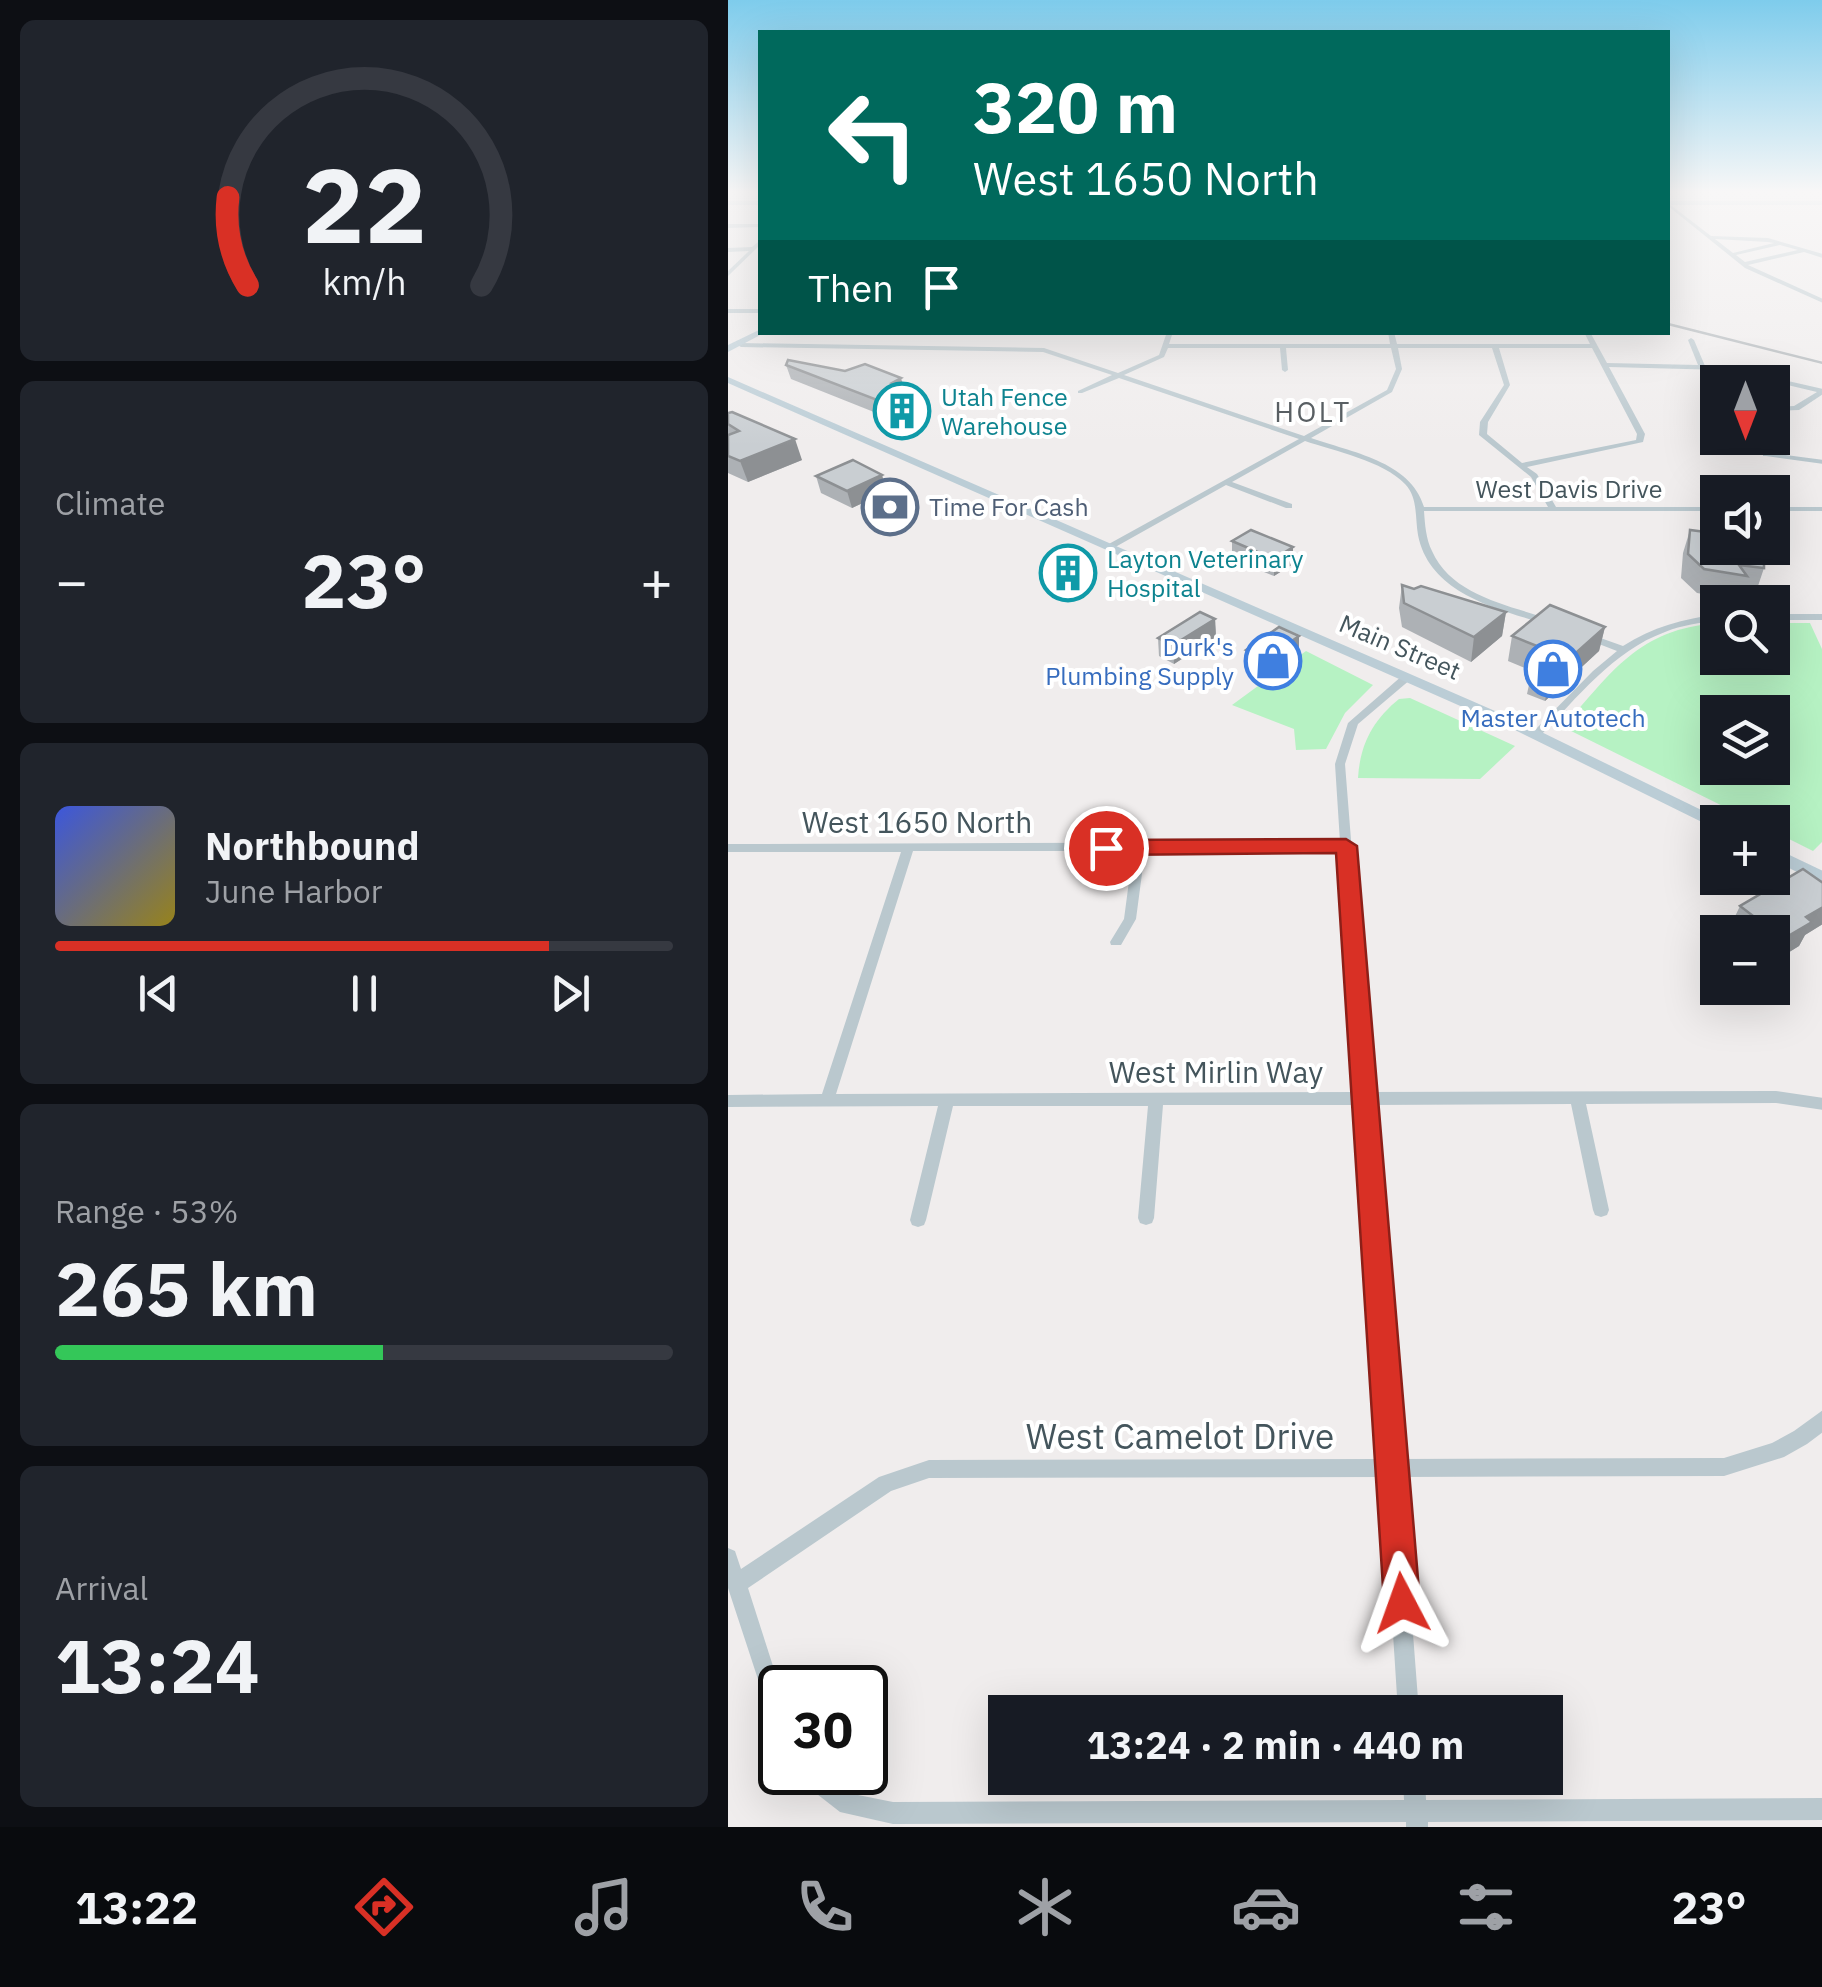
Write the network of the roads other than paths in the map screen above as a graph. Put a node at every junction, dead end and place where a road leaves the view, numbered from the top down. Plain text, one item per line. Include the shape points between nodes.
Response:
1 (1766, 275) edge
2 (1822, 301) edge
3 (728, 311) edge
4 (758, 311) edge
5 (758, 334) edge
6 (1170, 335) edge
7 (1392, 335) edge
8 (1588, 335) edge
9 (1692, 340) dead end
10 (741, 344) junction
11 (1073, 346) dead end
12 (1168, 346) junction
13 (1283, 346) junction
14 (1394, 346) junction
15 (1494, 346) junction
16 (1594, 346) junction
17 (728, 349) edge
18 (1057, 354) junction
19 (1605, 365) junction
20 (1702, 365) edge
21 (1700, 366) edge
22 (1285, 370) dead end
23 (1120, 376) junction
24 (728, 380) edge
25 (1790, 384) edge
26 (1822, 391) edge
27 (1080, 392) dead end
28 (1790, 408) edge
29 (1306, 439) junction
30 (1773, 455) edge
31 (1822, 462) edge
32 (1523, 464) junction
33 (1227, 483) junction
34 (1289, 506) dead end
35 (1552, 508) junction
36 (1420, 509) junction
37 (1700, 509) edge
38 (1790, 509) edge
39 (1822, 509) edge
40 (1110, 547) junction
41 (1790, 617) edge
42 (1822, 618) edge
43 (1700, 620) edge
44 (1564, 628) edge
45 (1578, 633) edge
46 (1621, 650) junction
47 (1407, 677) junction
48 (1536, 734) junction
49 (1700, 815) edge
50 (1346, 846) junction
51 (728, 848) edge
52 (908, 848) junction
53 (1139, 848) junction
54 (1790, 862) edge
55 (1822, 879) edge
56 (1116, 942) dead end
57 (1576, 1098) junction
58 (1156, 1100) junction
59 (1366, 1100) junction
60 (827, 1101) junction
61 (947, 1101) junction
62 (728, 1102) edge
63 (1822, 1104) edge
64 (1601, 1210) dead end
65 (1146, 1218) dead end
66 (918, 1220) dead end
67 (1822, 1419) edge
68 (1393, 1469) junction
69 (728, 1558) edge
70 (736, 1584) junction
71 (763, 1665) edge
72 (1408, 1695) edge
73 (836, 1795) edge
74 (1822, 1809) edge
75 (1417, 1819) edge

1 - 2 street
3 - 4 street
5 - 10 main road
6 - 12 street
7 - 14 street
8 - 16 street
9 - 20 street
10 - 17 main road
10 - 18 street via 1004,346
11 - 18 street
12 - 13 street
12 - 23 street via 1162,356
13 - 14 street
13 - 22 street
14 - 15 street
14 - 29 street via 1398,369 1390,390
15 - 16 street
15 - 32 street via 1507,386 1483,434
16 - 19 street
18 - 23 street
19 - 21 street
19 - 32 street via 1639,442
23 - 27 street
23 - 29 street
24 - 40 main road, Main Street
25 - 26 street
26 - 28 street
29 - 33 street
29 - 36 street via 1389,468 1412,485
30 - 31 street
32 - 35 street
33 - 34 street
33 - 40 street
35 - 36 street, West Davis Drive
35 - 37 street, West Davis Drive
36 - 44 street via 1430,556 1444,576
38 - 39 street
40 - 47 main road, Main Street
41 - 42 street
43 - 46 street via 1658,628
45 - 46 street
46 - 48 street
47 - 48 main road, Main Street
47 - 50 street via 1353,723 1340,764
48 - 49 main road, Main Street
50 - 53 street, West 1650 North
50 - 59 street
51 - 52 street, West 1650 North
52 - 53 street, West 1650 North
52 - 60 street
53 - 56 street via 1130,919
54 - 55 main road
57 - 59 street, West Mirlin Way
57 - 63 street, West Mirlin Way via 1776,1097
57 - 64 street
58 - 59 street, West Mirlin Way
58 - 61 street, West Mirlin Way
58 - 65 street
59 - 68 street
60 - 61 street, West Mirlin Way
60 - 62 street, West Mirlin Way
61 - 66 street
67 - 68 street, West Camelot Drive via 1772,1455 1724,1467
68 - 70 street, West Camelot Drive via 929,1469 886,1484
68 - 72 street
69 - 70 street
70 - 71 street
73 - 75 street via 848,1804 893,1812
74 - 75 street

